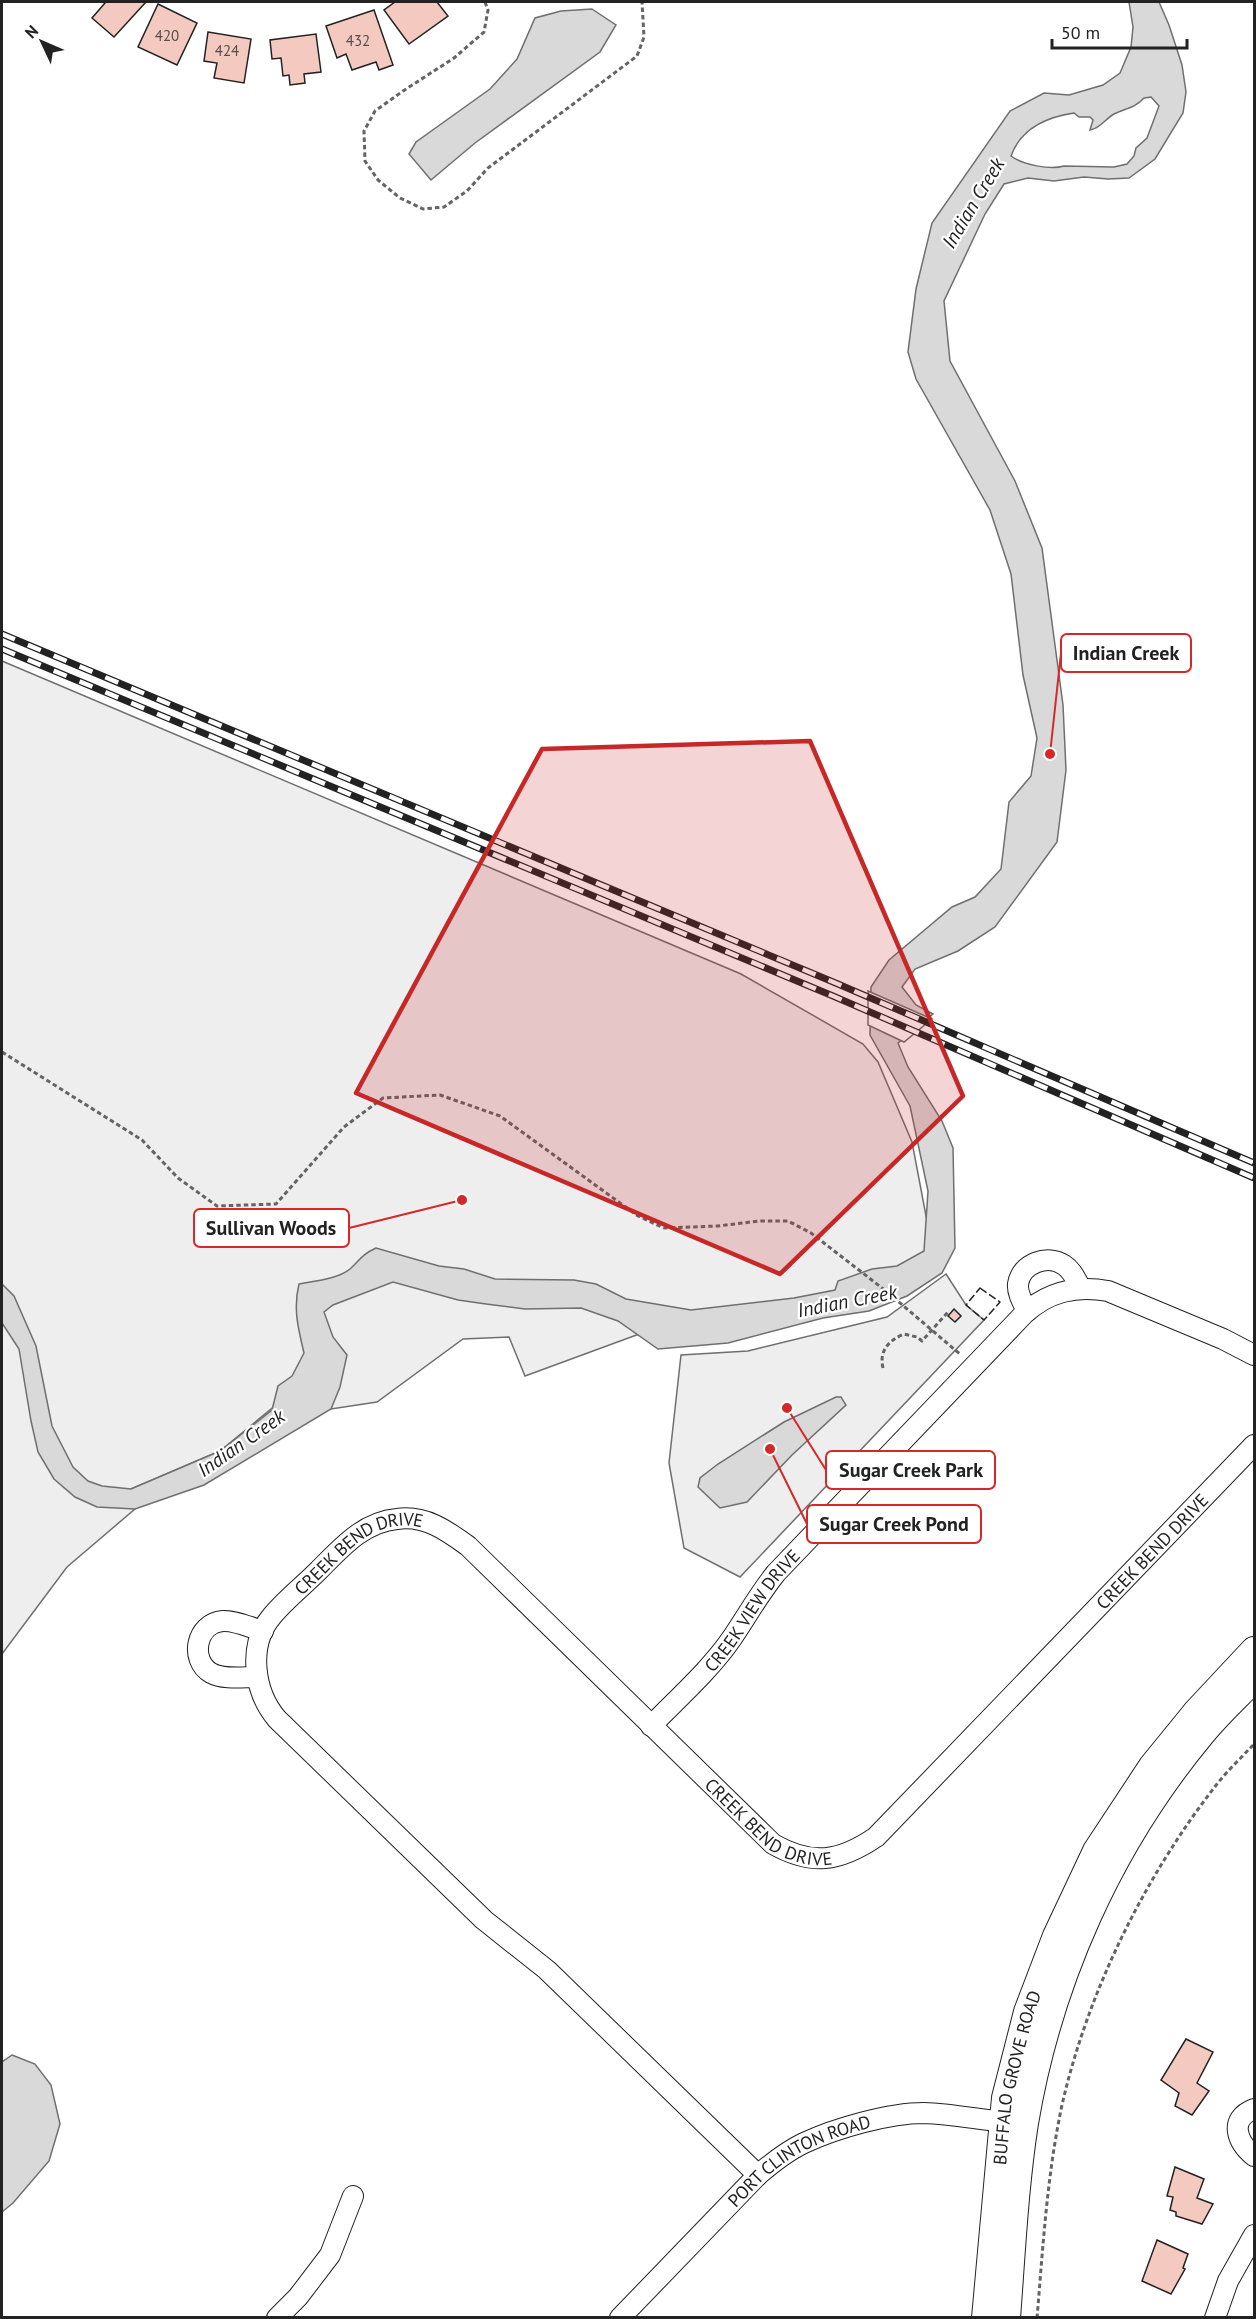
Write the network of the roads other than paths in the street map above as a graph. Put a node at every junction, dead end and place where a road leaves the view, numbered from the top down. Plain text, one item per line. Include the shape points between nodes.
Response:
1 (1081, 1288) junction
2 (1027, 1311) junction
3 (1254, 1355) edge
4 (1254, 1445) edge
5 (263, 1631) junction
6 (1254, 1650) edge
7 (257, 1677) junction
8 (1254, 1679) edge
9 (651, 1726) junction
10 (1106, 1856) junction
11 (1254, 2109) edge
12 (1015, 2123) junction
13 (1254, 2156) edge
14 (758, 2175) junction
15 (353, 2196) dead end
16 (1254, 2235) edge
17 (277, 2318) edge
18 (620, 2318) edge
19 (985, 2318) edge
20 (1007, 2318) edge
21 (1215, 2318) edge

1 - 2 street, CREEK VIEW DRIVE via 1055,1293
1 - 2 street via 1069,1269 1060,1263 1037,1262 1025,1270 1018,1282
1 - 3 street, CREEK VIEW DRIVE via 1119,1294
2 - 9 street, CREEK VIEW DRIVE via 776,1573 732,1639
4 - 9 street, CREEK BEND DRIVE via 876,1837 853,1852 823,1859 802,1857 773,1844
5 - 7 street, CREEK BEND DRIVE via 257,1653
5 - 7 street via 222,1620 204,1630 197,1648 209,1672 225,1677
5 - 9 street, CREEK BEND DRIVE via 273,1615 355,1535 380,1521 420,1520 440,1526 468,1546
6 - 10 main road via 1152,1766
7 - 14 street, CREEK BEND DRIVE via 263,1697 277,1719 484,1920 547,1970
8 - 10 main road via 1202,1734
10 - 12 main road, BUFFALO GROVE ROAD via 1056,1936 1027,2012 1008,2084
11 - 13 street via 1242,2117 1238,2131 1244,2148
12 - 14 street, PORT CLINTON ROAD via 922,2113 864,2122 803,2143
12 - 19 main road, BUFFALO GROVE ROAD
12 - 20 main road, BUFFALO GROVE ROAD via 1015,2210
14 - 18 street, PORT CLINTON ROAD
15 - 17 street via 330,2254 298,2298
16 - 21 street via 1228,2281

